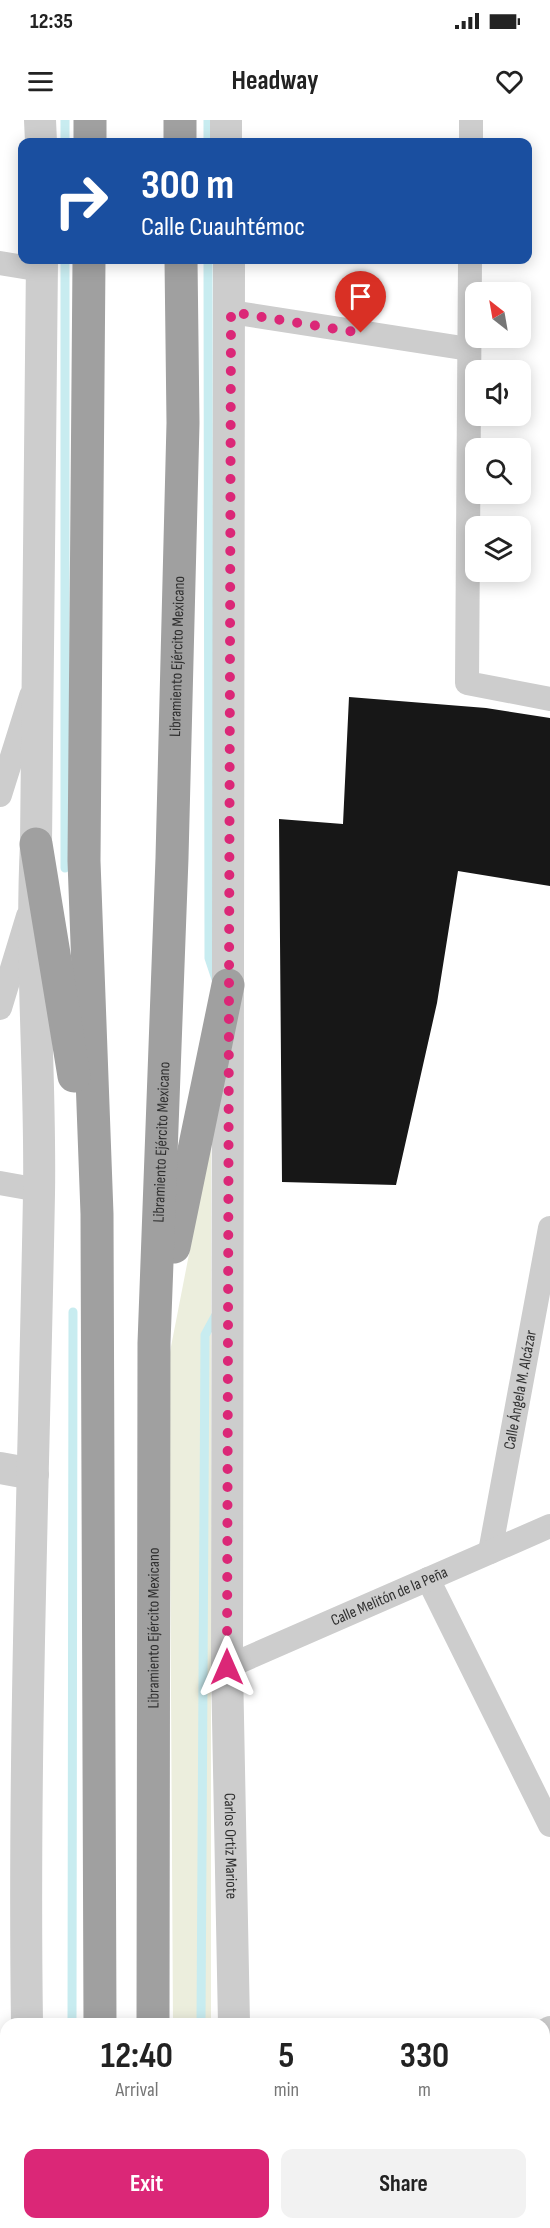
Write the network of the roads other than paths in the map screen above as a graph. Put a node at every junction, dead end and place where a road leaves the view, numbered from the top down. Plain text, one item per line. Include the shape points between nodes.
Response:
1 (40, 120) edge
2 (90, 120) edge
3 (180, 120) edge
4 (226, 120) edge
5 (471, 120) edge
6 (41, 138) edge
7 (90, 138) edge
8 (180, 138) edge
9 (226, 138) edge
10 (471, 138) edge
11 (0, 263) edge
12 (18, 264) edge
13 (21, 264) edge
14 (89, 264) edge
15 (181, 264) edge
16 (229, 264) edge
17 (470, 264) edge
18 (42, 265) edge
19 (231, 312) junction
20 (469, 349) junction
21 (38, 674) junction
22 (550, 699) edge
23 (8, 743) edge
24 (0, 795) edge
25 (36, 844) junction
26 (33, 900) junction
27 (228, 985) junction
28 (0, 1008) edge
29 (0, 1183) edge
30 (39, 1190) junction
31 (97, 1214) junction
32 (550, 1228) edge
33 (154, 1343) junction
34 (0, 1468) edge
35 (33, 1474) junction
36 (550, 1526) edge
37 (490, 1552) junction
38 (428, 1579) junction
39 (227, 1667) junction
40 (550, 1825) edge
41 (13, 1890) edge
42 (26, 2018) edge
43 (100, 2018) edge
44 (153, 2018) edge
45 (234, 2018) edge

1 - 6 street
2 - 7 highway
3 - 8 highway
4 - 9 street
5 - 10 street
11 - 12 street
13 - 18 street
14 - 31 highway via 84,861
15 - 33 highway, Libramiento Ejército Mexicano via 183,423
16 - 19 street
17 - 20 street
18 - 21 street
19 - 20 street
19 - 27 street
20 - 22 street via 467,683
21 - 23 street
21 - 25 street
23 - 24 street
25 - 26 street
25 - 31 highway
26 - 28 street
26 - 30 street
27 - 33 highway
27 - 39 street
29 - 30 street
30 - 35 street
31 - 43 highway
32 - 37 street, Calle Ángela M. Alcázar
33 - 44 highway, Libramiento Ejército Mexicano
34 - 35 street
35 - 41 street
36 - 37 street, Calle Melitón de la Peña
37 - 38 street, Calle Melitón de la Peña
38 - 39 street, Calle Melitón de la Peña
38 - 40 street
39 - 45 street, Carlos Ortiz Mariote
41 - 42 street

